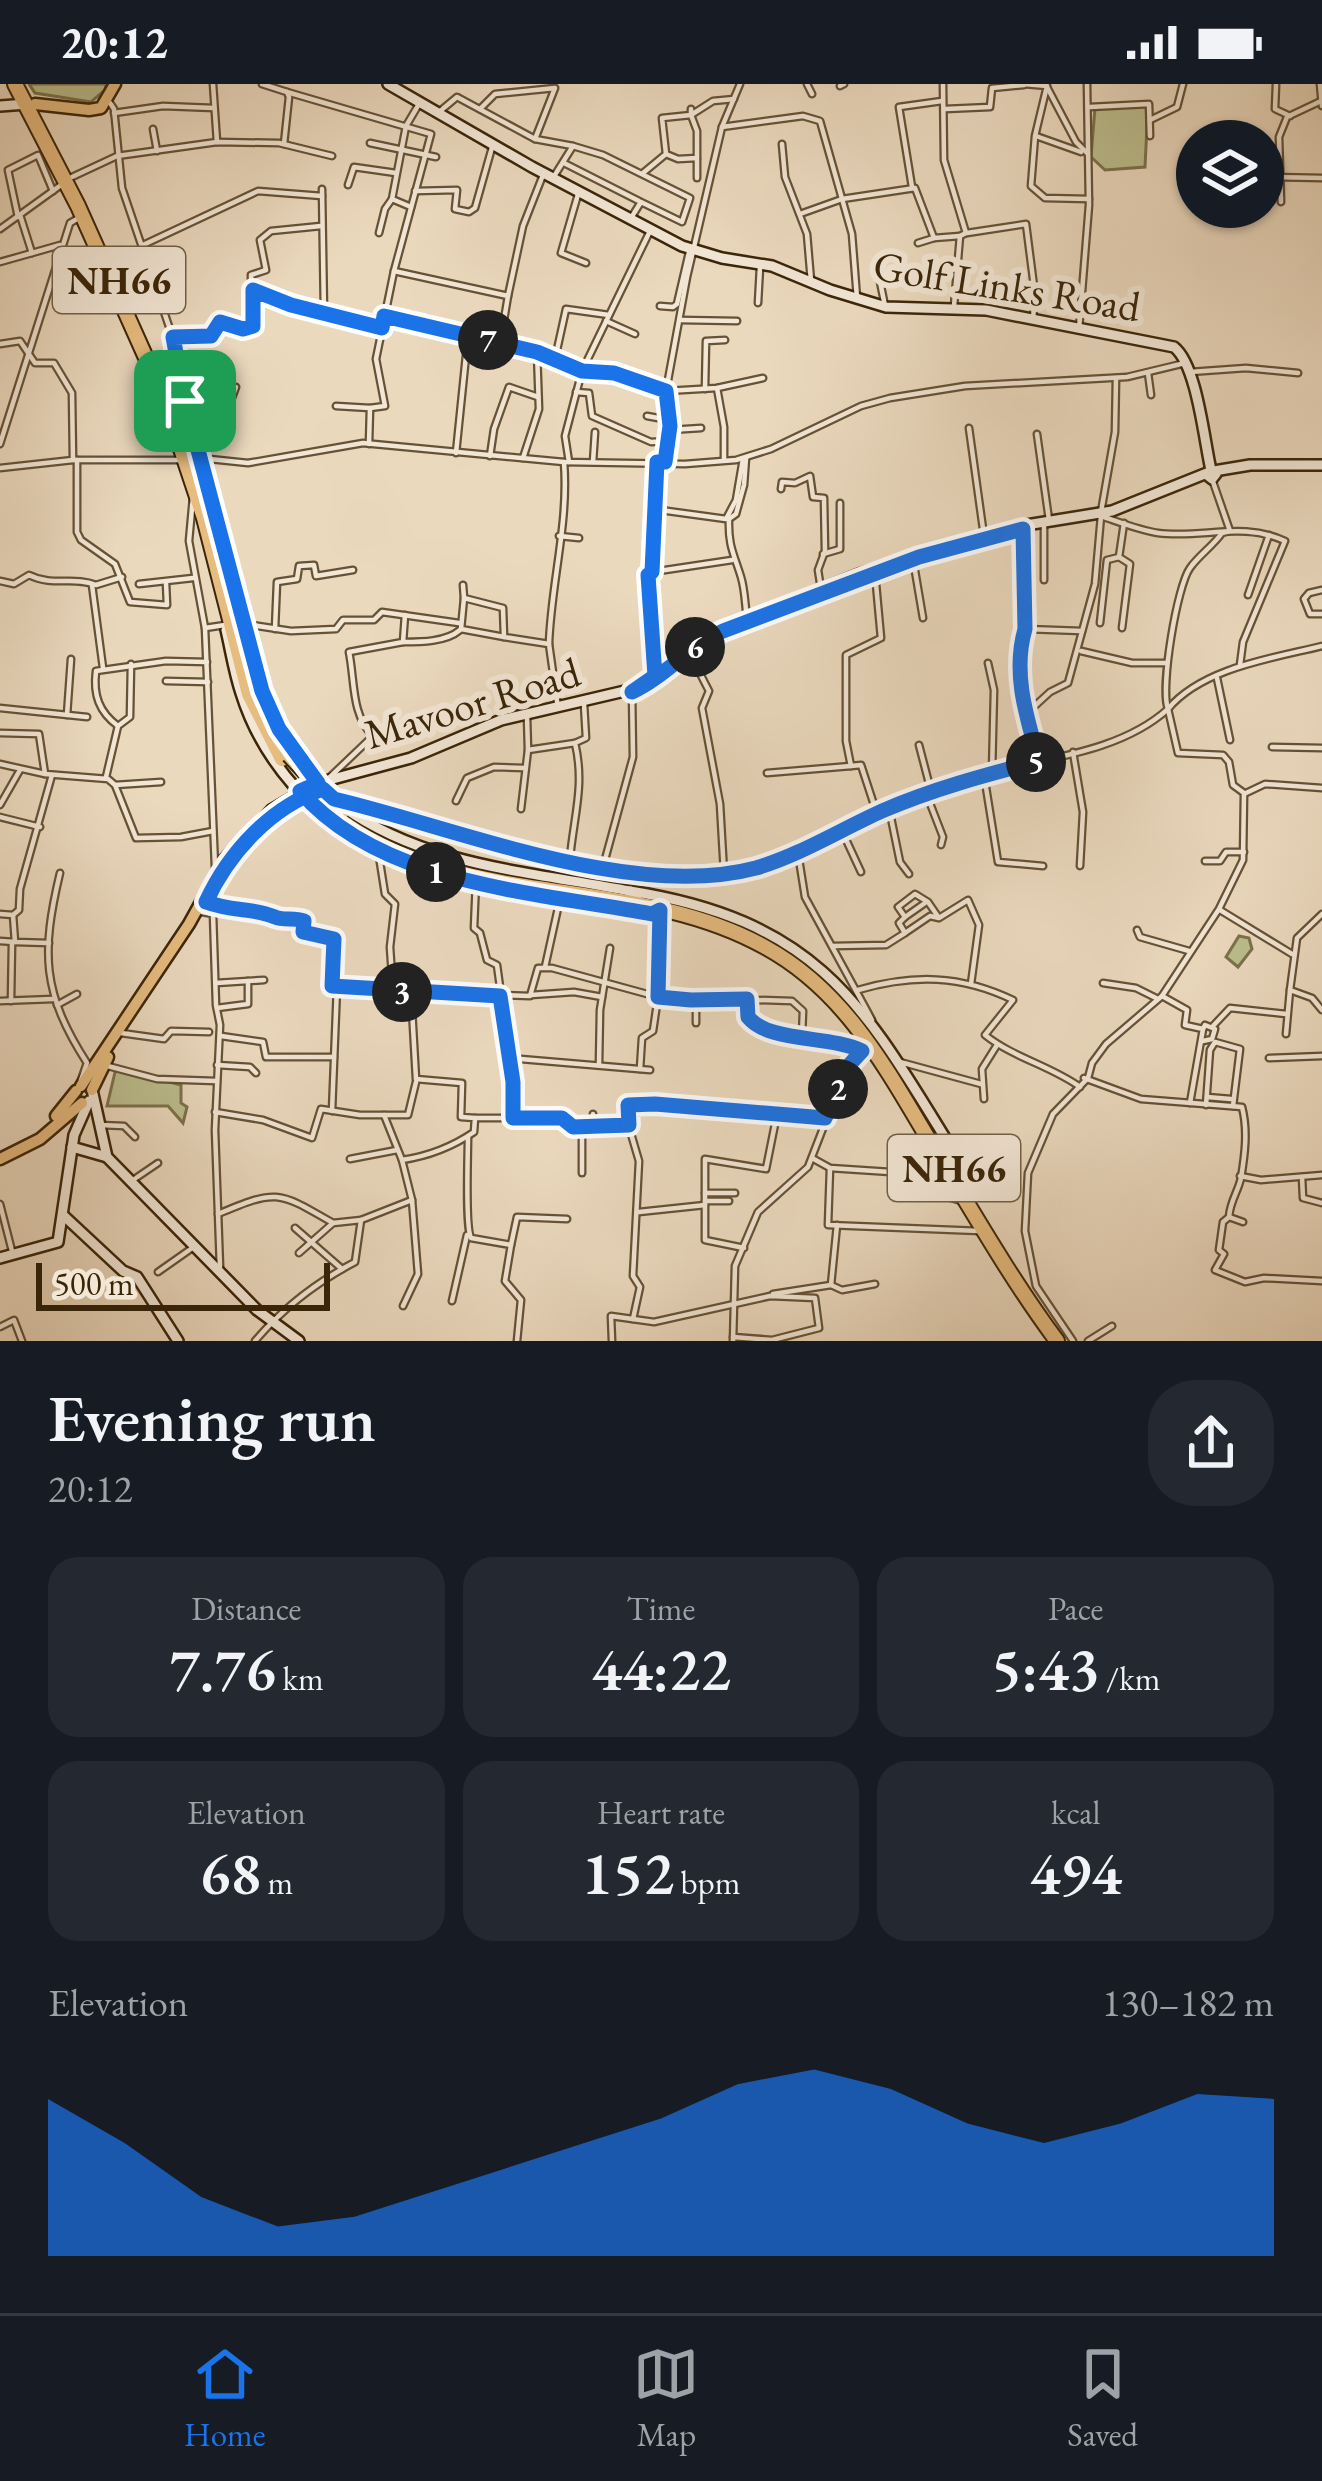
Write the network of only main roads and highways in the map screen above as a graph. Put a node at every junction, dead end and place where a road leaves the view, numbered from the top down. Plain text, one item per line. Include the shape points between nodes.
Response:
1 (20, 84) edge
2 (115, 84) edge
3 (388, 84) edge
4 (31, 104) junction
5 (0, 106) edge
6 (64, 183) junction
7 (193, 459) junction
8 (1322, 467) edge
9 (1211, 474) junction
10 (1047, 522) junction
11 (223, 574) junction
12 (632, 690) junction
13 (557, 706) junction
14 (302, 794) junction
15 (330, 795) junction
16 (217, 874) junction
17 (633, 894) junction
18 (660, 910) junction
19 (893, 1066) junction
20 (85, 1094) junction
21 (72, 1147) junction
22 (0, 1157) edge
23 (107, 1157) junction
24 (964, 1191) junction
25 (64, 1216) junction
26 (0, 1258) edge
27 (178, 1341) edge
28 (299, 1341) edge
29 (1057, 1341) edge
30 (1070, 1341) edge

1 - 4 highway, NH66
2 - 4 main road via 111,107
3 - 9 main road, Golf Links Road via 692,249 885,306 954,306 1174,346 1188,367
4 - 5 main road
4 - 6 highway, NH66
6 - 7 highway, NH66
6 - 11 highway, NH66 via 159,369 208,502
7 - 11 highway, NH66
7 - 11 main road via 193,497
8 - 9 main road, Mavoor Road via 1250,465
9 - 10 main road, Mavoor Road via 1101,514
10 - 12 main road, Mavoor Road via 914,559 723,631
10 - 12 main road, Mavoor Road via 919,554 747,618 704,637
11 - 14 main road via 241,694
11 - 15 main road via 270,710
11 - 15 highway, NH66, bridge via 285,757
12 - 13 main road, Mavoor Road
12 - 13 main road, Mavoor Road
13 - 15 main road, Mavoor Road
13 - 15 main road, Mavoor Road via 501,720
14 - 15 main road, Mavoor Road
14 - 16 main road, Mavoor Road
14 - 18 main road via 378,852 422,869
15 - 17 main road via 393,837 448,856
15 - 17 highway, NH66 via 382,839 430,857
15 - 18 highway, NH66 via 374,844 421,864
16 - 20 main road, Mavoor Road
16 - 20 main road, Mavoor Road
17 - 19 main road via 714,909 778,937 872,1023
17 - 24 highway, NH66 via 729,922 823,980 874,1036
18 - 19 highway, NH66 via 719,925 786,959
19 - 24 highway, NH66
20 - 21 main road
20 - 22 main road, Mavoor Road
20 - 23 main road
21 - 23 main road
21 - 25 main road
23 - 28 main road
24 - 29 highway, NH66
24 - 30 highway, NH66
25 - 26 main road via 58,1242
25 - 27 main road via 137,1277

